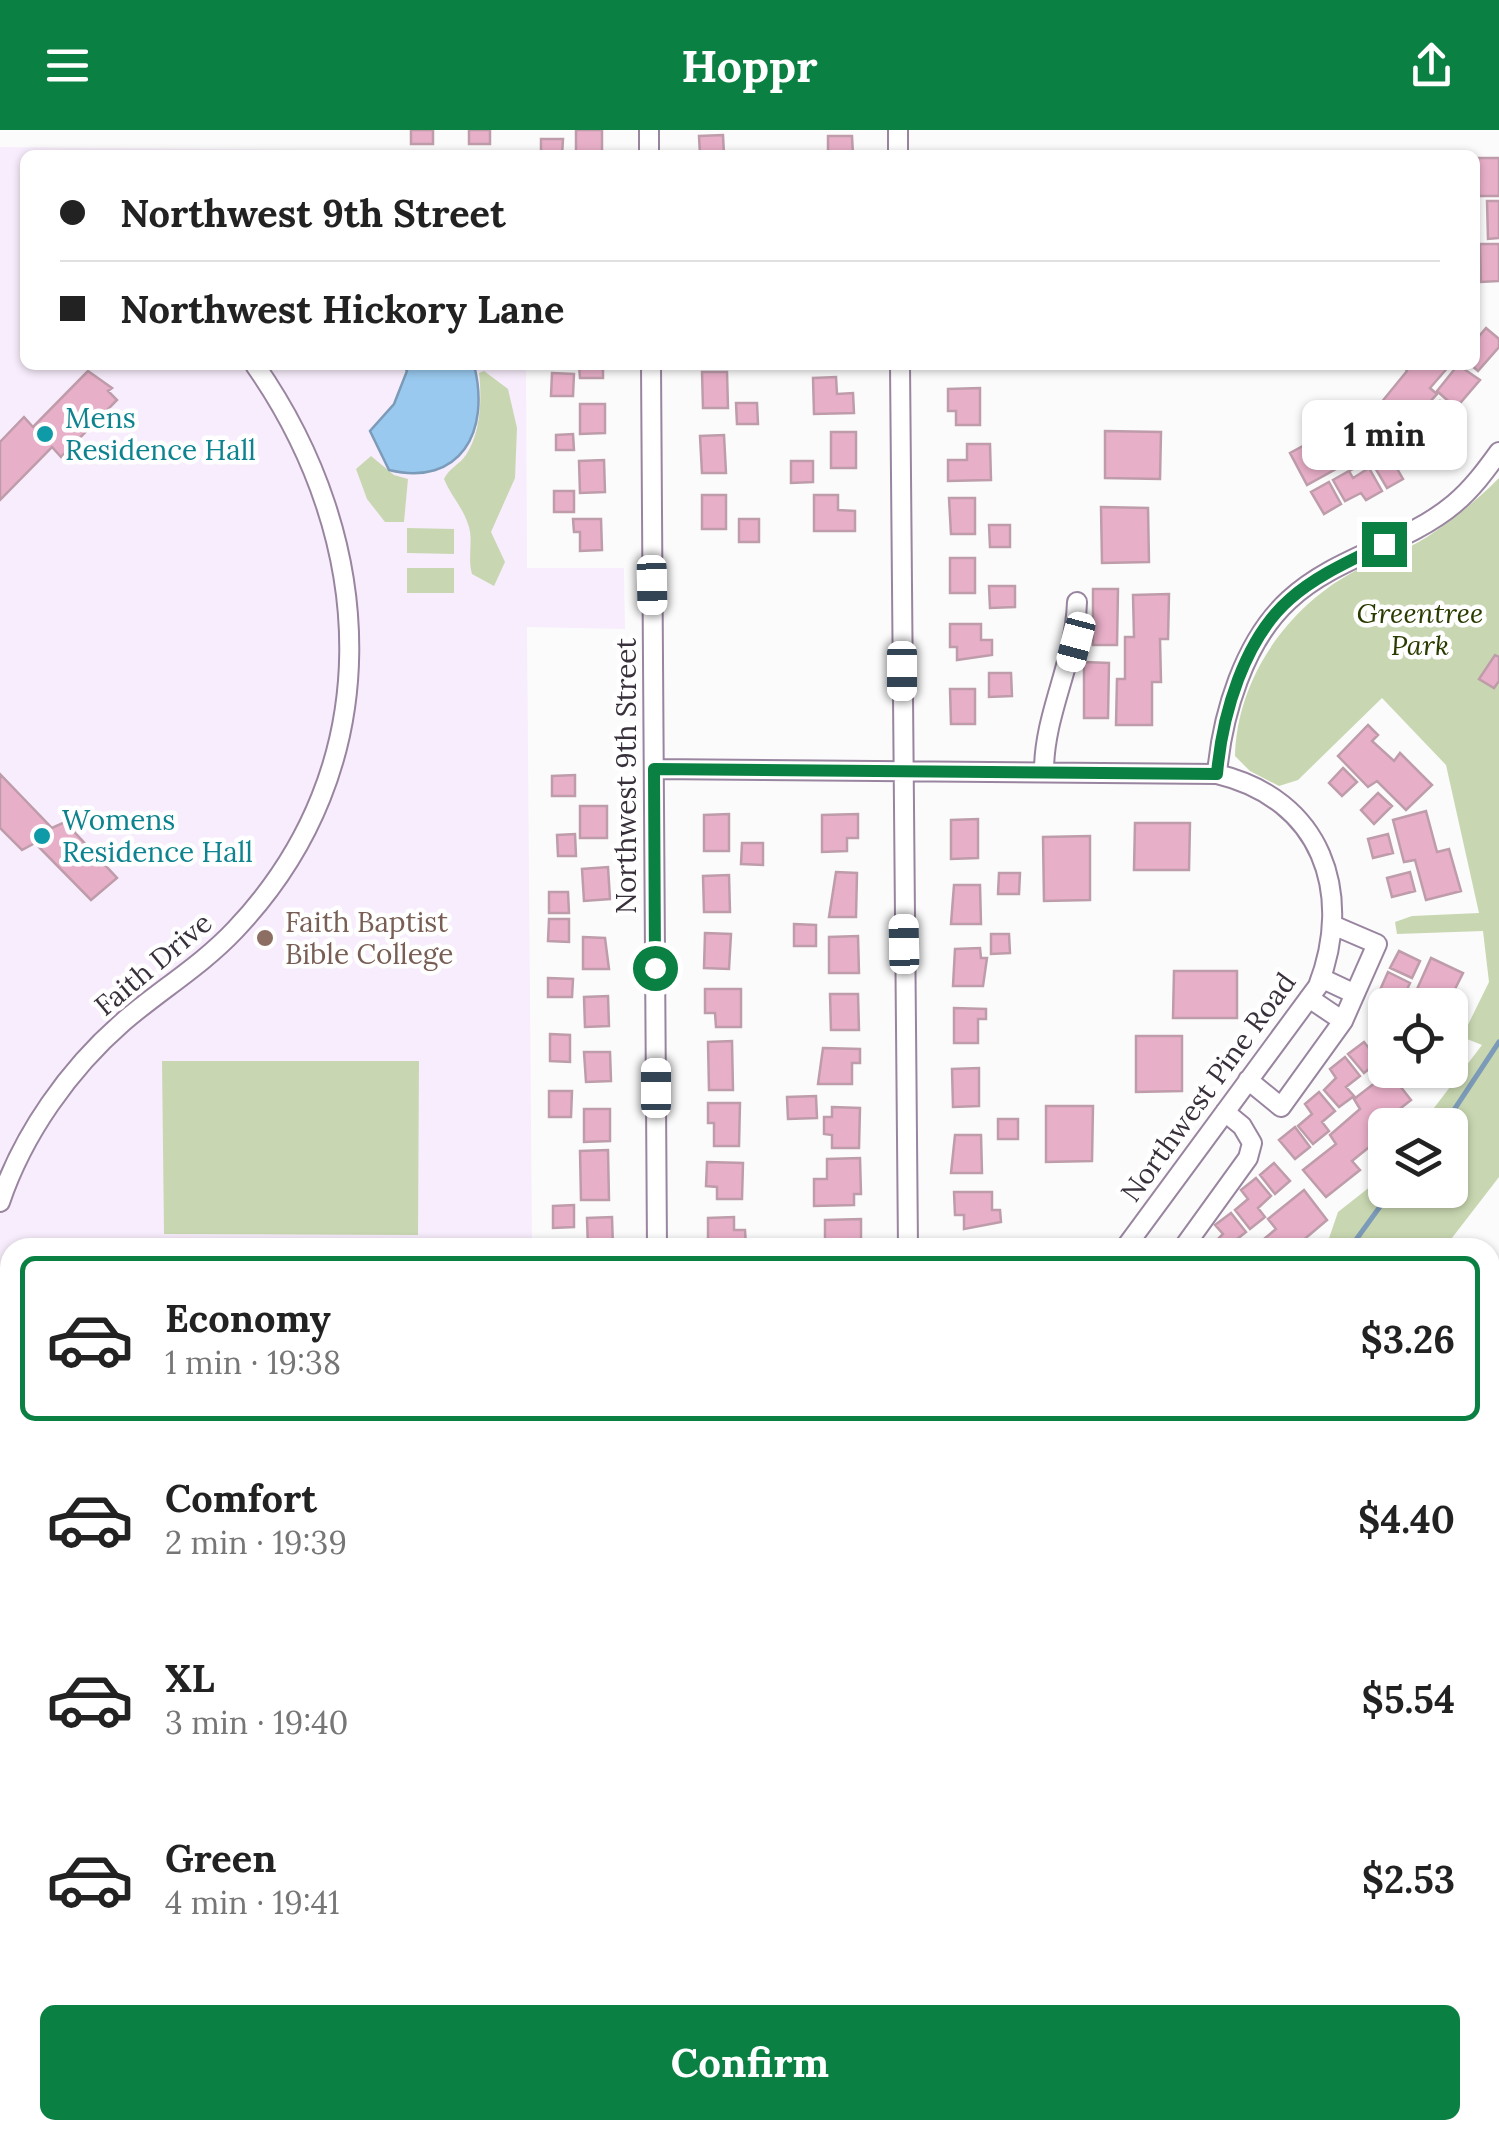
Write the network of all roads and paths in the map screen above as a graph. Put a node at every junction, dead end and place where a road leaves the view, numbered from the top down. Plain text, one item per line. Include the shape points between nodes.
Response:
1 (258, 370) edge
2 (650, 370) edge
3 (900, 370) edge
4 (1499, 452) edge
5 (1077, 602) dead end
6 (654, 769) junction
7 (902, 770) junction
8 (1044, 771) junction
9 (1217, 774) junction
10 (1335, 926) junction
11 (1321, 978) junction
12 (1355, 994) junction
13 (1309, 998) junction
14 (1344, 1020) junction
15 (1248, 1080) junction
16 (1225, 1112) junction
17 (0, 1202) edge
18 (657, 1238) edge
19 (908, 1238) edge
20 (1133, 1238) edge
21 (1190, 1238) edge

1 - 17 street, Faith Drive via 321,480 343,564 350,652 330,768 308,823 264,896 205,960 126,1018 94,1052 14,1162
2 - 6 street, Northwest 9th Street
3 - 7 street
4 - 9 street via 1455,504 1316,581 1274,617 1234,697
5 - 8 street via 1076,642 1048,726
6 - 7 street
6 - 18 street, Northwest 9th Street
7 - 8 street
7 - 19 street
8 - 9 street
9 - 10 street, Northwest Pine Road via 1274,798 1302,826 1327,872
10 - 11 street, Northwest Pine Road
10 - 12 street via 1377,944
11 - 12 street
11 - 13 street, Northwest Pine Road
12 - 14 street
13 - 14 street
13 - 15 street, Northwest Pine Road
14 - 15 street via 1281,1107
15 - 16 street, Northwest Pine Road
16 - 20 street, Northwest Pine Road
16 - 21 street via 1252,1143 1248,1158

